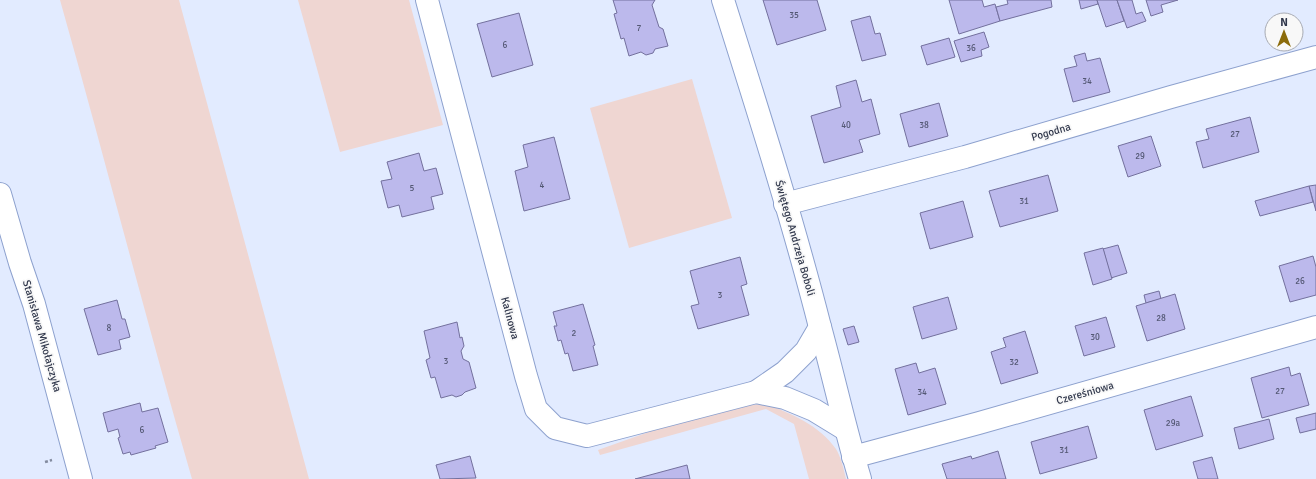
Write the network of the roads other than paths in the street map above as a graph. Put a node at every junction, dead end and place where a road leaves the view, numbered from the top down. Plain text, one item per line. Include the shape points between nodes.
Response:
1 (427, 0) edge
2 (723, 0) edge
3 (1316, 57) edge
4 (0, 194) edge
5 (785, 204) junction
6 (820, 327) junction
7 (1316, 328) edge
8 (756, 392) junction
9 (846, 429) junction
10 (853, 457) junction
11 (81, 479) edge
12 (860, 479) edge

1 - 8 street, Kalinowa via 536,409 555,428 587,436
2 - 5 street, Świętego Andrzeja Boboli
3 - 5 street, Pogodna via 965,157
4 - 11 street, Stanisława Mikołajczyka via 34,304
5 - 6 street, Świętego Andrzeja Boboli
6 - 8 street, Kalinowa via 806,351 785,372
6 - 9 street, Świętego Andrzeja Boboli
7 - 10 street, Czereśniowa
8 - 9 street, Kalinowa via 785,398 814,410
9 - 10 street, Świętego Andrzeja Boboli
10 - 12 street, Świętego Andrzeja Boboli

